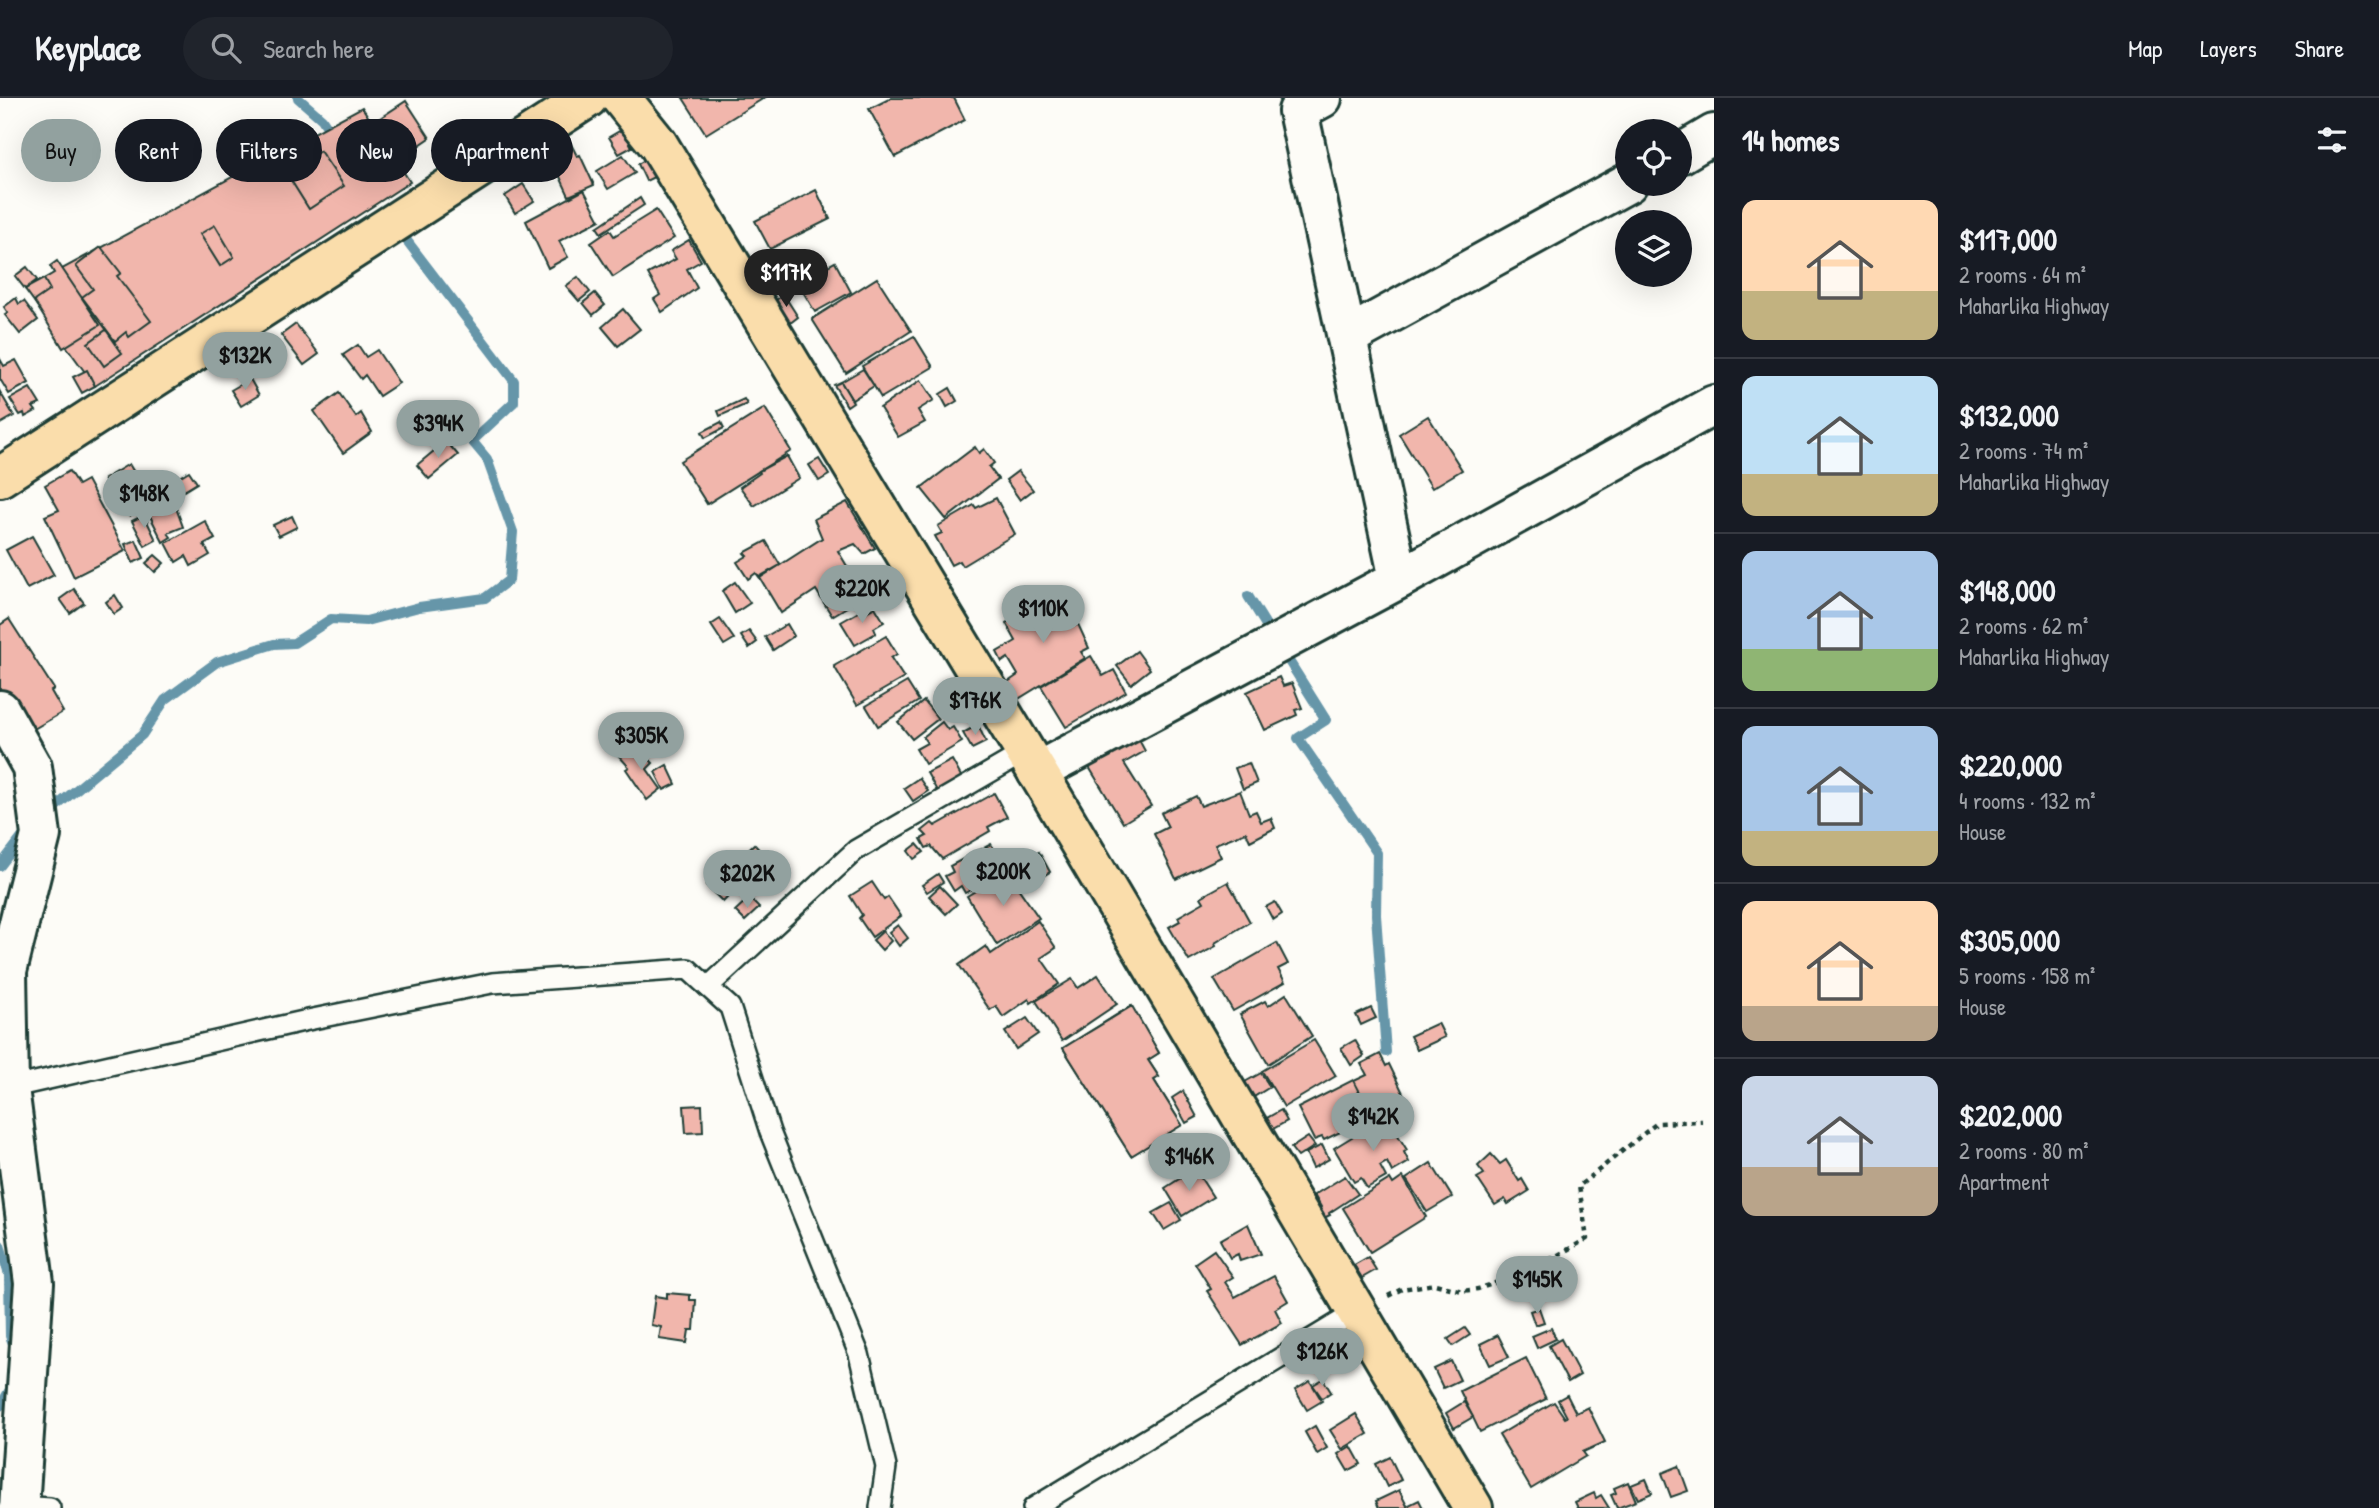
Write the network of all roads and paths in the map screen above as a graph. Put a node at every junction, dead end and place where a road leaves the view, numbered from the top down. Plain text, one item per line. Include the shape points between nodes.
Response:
1 (588, 98) edge
2 (621, 98) edge
3 (1322, 98) edge
4 (1714, 134) edge
5 (1692, 147) edge
6 (1615, 190) edge
7 (1347, 337) junction
8 (1714, 404) edge
9 (0, 477) edge
10 (1399, 579) junction
11 (0, 710) edge
12 (1031, 762) junction
13 (708, 987) junction
14 (9, 1088) junction
15 (1702, 1121) dead end
16 (1356, 1312) junction
17 (29, 1507) edge
18 (880, 1508) edge
19 (1033, 1508) edge
20 (1473, 1508) edge

1 - 9 main road
2 - 12 main road via 658,144
3 - 7 street via 1298,111
4 - 5 street
6 - 7 street
7 - 10 street
8 - 10 street
10 - 12 street
11 - 14 street via 32,766 41,835 7,971
12 - 13 lane via 856,850
12 - 16 main road
13 - 14 lane via 688,969 492,983
13 - 18 lane via 730,1007 769,1132 859,1354 886,1467
14 - 17 street via 34,1283
15 - 16 path via 1657,1123 1579,1186 1587,1239 1545,1263 1478,1289 1462,1291 1435,1284 1402,1289
16 - 19 lane
16 - 20 main road

